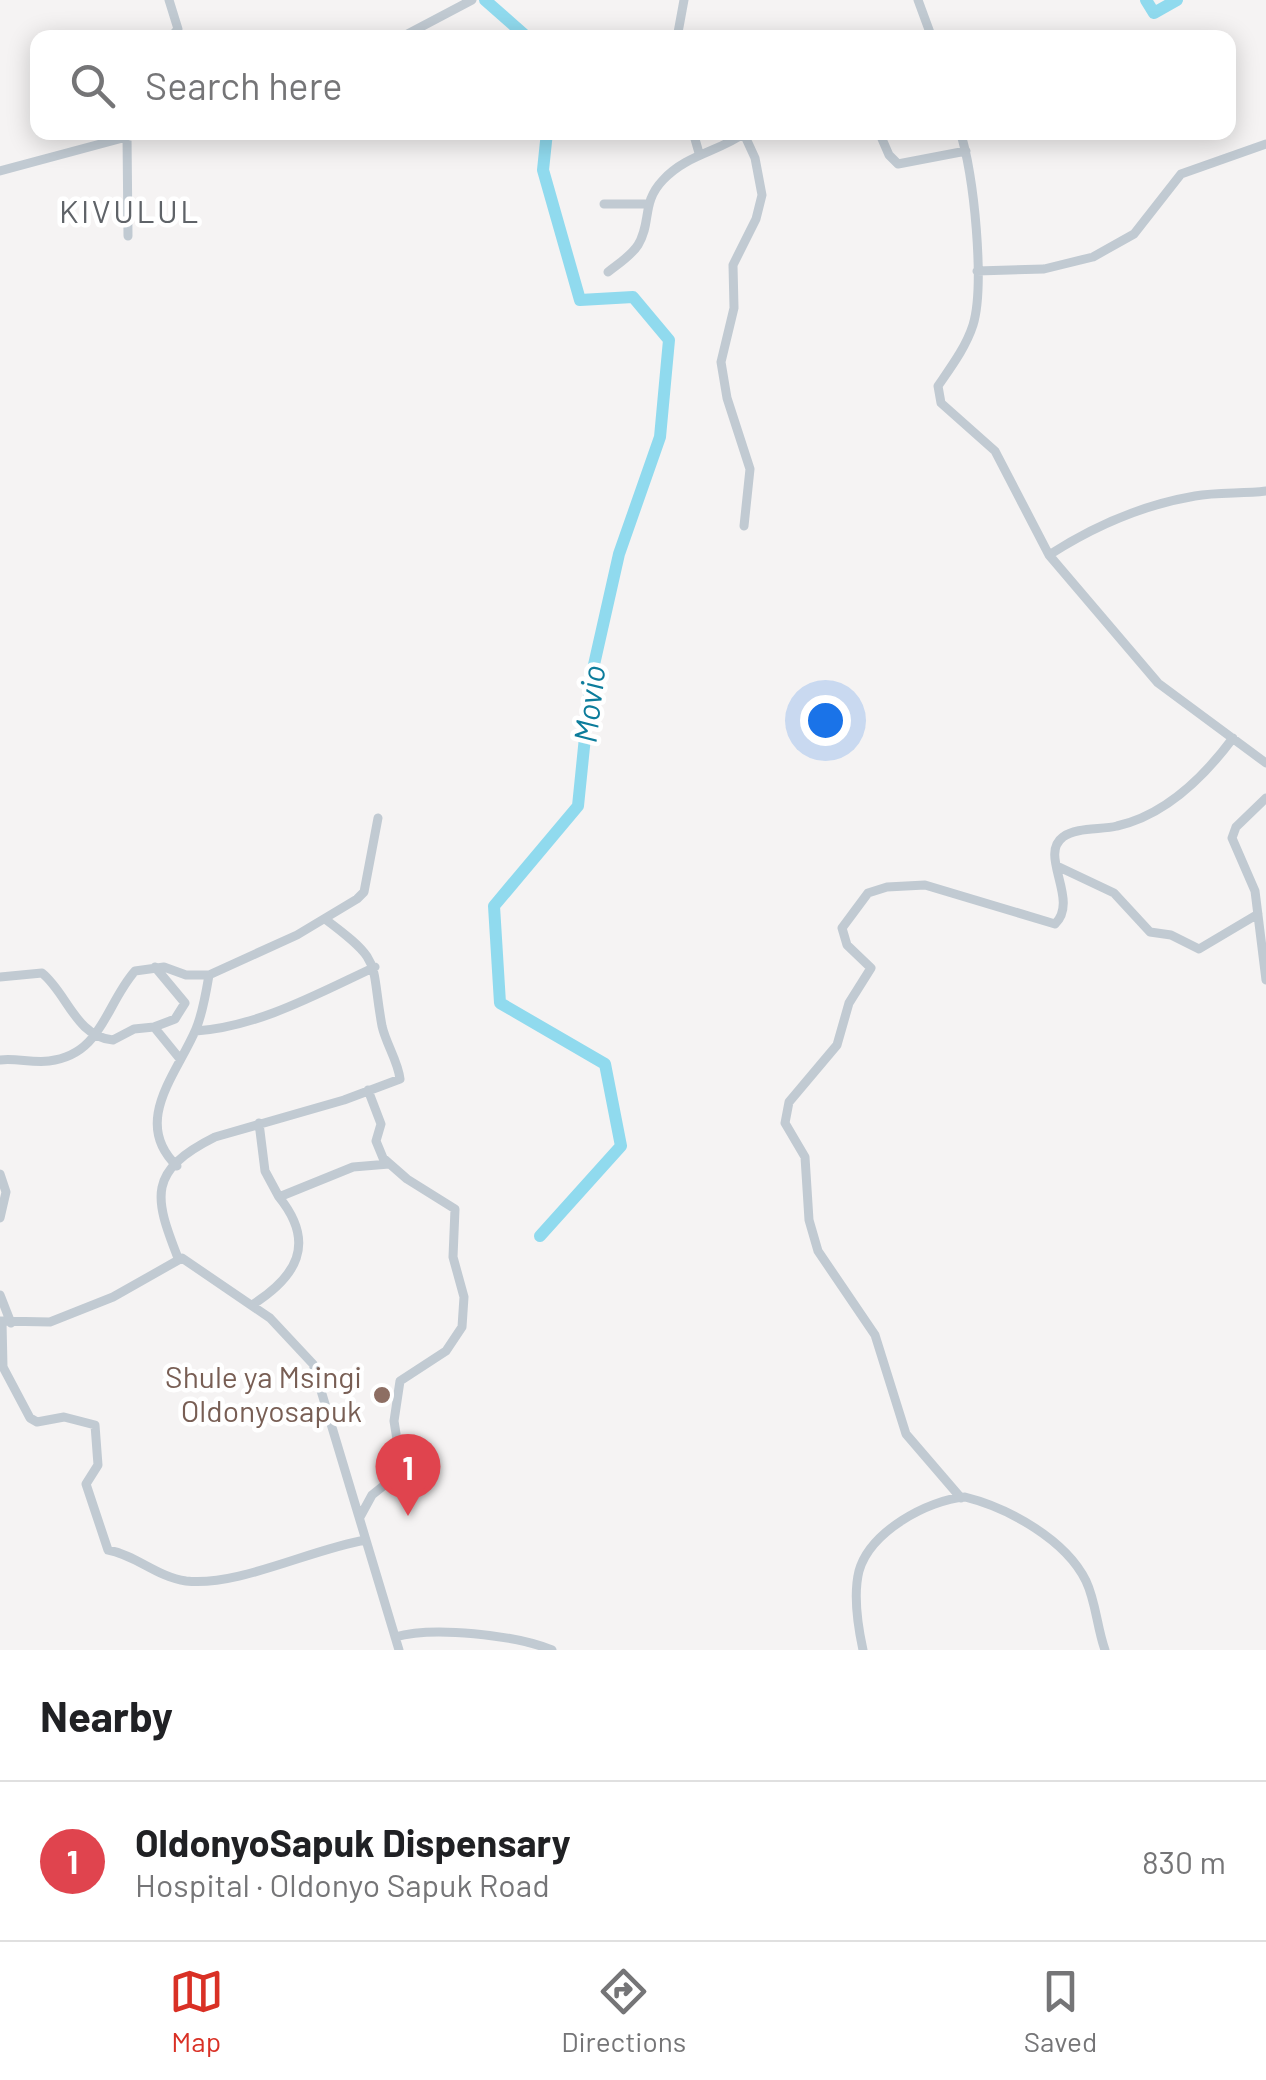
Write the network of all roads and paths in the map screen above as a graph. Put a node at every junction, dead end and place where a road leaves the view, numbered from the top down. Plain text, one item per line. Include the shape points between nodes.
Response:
1 (169, 0) edge
2 (472, 0) edge
3 (684, 0) edge
4 (918, 0) edge
5 (177, 30) edge
6 (415, 30) edge
7 (679, 30) edge
8 (929, 30) edge
9 (109, 140) edge
10 (127, 140) edge
11 (696, 140) edge
12 (729, 140) edge
13 (748, 140) edge
14 (882, 140) edge
15 (963, 140) edge
16 (1266, 144) edge
17 (966, 151) junction
18 (699, 153) junction
19 (0, 170) edge
20 (604, 204) dead end
21 (646, 204) junction
22 (128, 236) dead end
23 (608, 272) dead end
24 (977, 272) junction
25 (1266, 491) edge
26 (744, 526) dead end
27 (1049, 555) junction
28 (1233, 738) junction
29 (1266, 763) edge
30 (1266, 798) edge
31 (378, 818) dead end
32 (1059, 867) junction
33 (1258, 914) junction
34 (325, 919) junction
35 (155, 967) junction
36 (375, 967) junction
37 (209, 975) junction
38 (0, 977) edge
39 (1266, 980) edge
40 (154, 1027) junction
41 (196, 1031) junction
42 (98, 1036) junction
43 (180, 1059) junction
44 (0, 1060) edge
45 (368, 1090) junction
46 (259, 1123) junction
47 (389, 1164) junction
48 (177, 1166) junction
49 (0, 1174) edge
50 (279, 1197) junction
51 (0, 1218) edge
52 (178, 1258) junction
53 (0, 1295) edge
54 (252, 1306) junction
55 (4, 1322) edge
56 (960, 1498) junction
57 (360, 1518) junction
58 (366, 1540) junction
59 (395, 1637) junction
60 (394, 1650) edge
61 (552, 1650) edge
62 (864, 1650) edge
63 (1105, 1650) edge

1 - 5 street
2 - 6 street
3 - 7 street
4 - 8 street
9 - 19 street
10 - 22 street
11 - 18 street
12 - 18 street
13 - 26 street via 762,194 733,265 734,308 721,362 750,468
14 - 17 street via 898,164
15 - 17 street
16 - 24 street via 1181,174 1134,234 1073,266
17 - 24 street
18 - 21 street via 666,177
20 - 21 street
21 - 23 street via 640,241
24 - 27 street via 974,323 937,394 994,451
25 - 27 street via 1198,495 1143,509
27 - 28 street via 1158,683
28 - 29 street
28 - 32 street via 1206,772 1159,809 1120,826 1064,836 1054,854
30 - 33 street via 1232,838
31 - 34 street via 364,892
32 - 33 street via 1114,893 1150,932 1171,934 1198,949
32 - 56 street via 1064,903 1055,924 925,885 868,893 846,919 842,936 871,968 849,1003 837,1045 784,1109 808,1168 808,1220 818,1251 875,1335 906,1434
33 - 39 street
34 - 36 street via 364,949
34 - 37 street
35 - 37 street
35 - 40 street via 185,1004 175,1019
35 - 42 street via 126,981
36 - 41 street via 286,1008
36 - 45 street via 382,1024 401,1077
37 - 41 street
38 - 42 street via 42,973
40 - 42 street via 113,1040
40 - 43 street
41 - 43 street
42 - 44 street via 50,1061
43 - 48 street via 156,1124 163,1150
45 - 46 street
45 - 47 street via 382,1124 377,1148
46 - 48 street via 205,1142
46 - 50 street via 264,1170
47 - 50 street via 353,1167
47 - 57 street via 454,1209 453,1258 466,1310 446,1350 400,1381 394,1421 402,1471 372,1495
48 - 52 street via 157,1193
49 - 51 street via 6,1192
50 - 54 street via 299,1236 297,1260 284,1282
52 - 54 street
52 - 55 street via 65,1316 41,1324
53 - 55 street
54 - 57 street via 284,1329 313,1364
55 - 58 street via 6,1376 30,1418 95,1424 98,1465 86,1484 108,1550 174,1579 211,1582
56 - 62 street via 904,1520 865,1559 857,1592
56 - 63 street via 987,1505 1064,1548 1086,1580
57 - 58 street
58 - 59 street
59 - 60 street
59 - 61 street via 415,1631 506,1636

